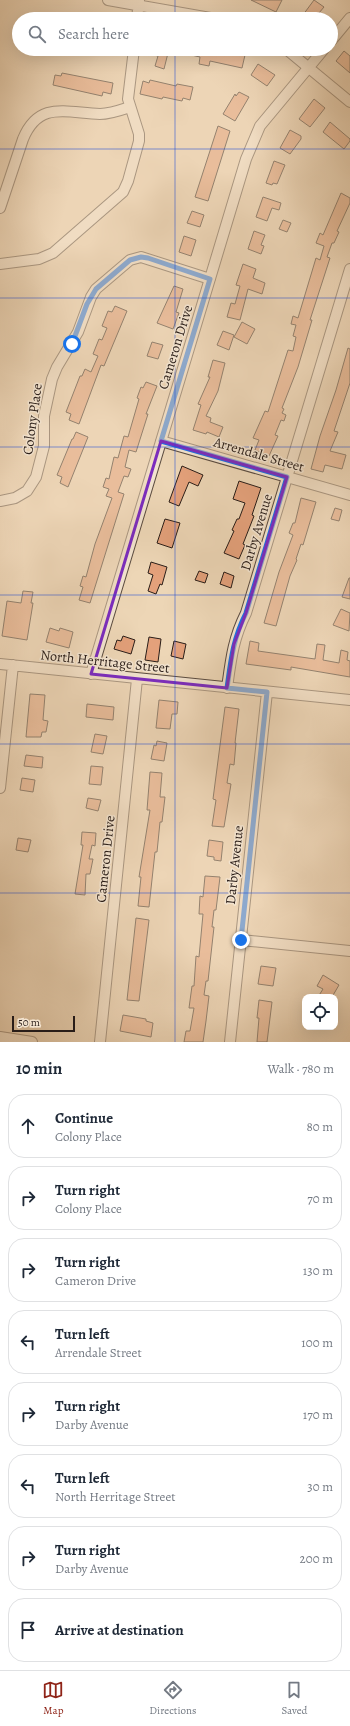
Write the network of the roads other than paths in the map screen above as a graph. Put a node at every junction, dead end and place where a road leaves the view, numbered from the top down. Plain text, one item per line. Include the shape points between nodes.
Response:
1 (108, 0) edge
2 (139, 2) edge
3 (138, 12) edge
4 (184, 12) edge
5 (350, 18) edge
6 (338, 33) edge
7 (133, 56) edge
8 (294, 56) edge
9 (318, 56) edge
10 (309, 68) junction
11 (350, 102) edge
12 (130, 107) junction
13 (0, 208) edge
14 (0, 264) edge
15 (350, 269) edge
16 (210, 279) junction
17 (161, 441) junction
18 (287, 477) junction
19 (350, 495) edge
20 (0, 501) edge
21 (0, 664) edge
22 (13, 665) junction
23 (91, 674) junction
24 (137, 679) junction
25 (227, 688) junction
26 (267, 692) junction
27 (350, 700) edge
28 (0, 788) edge
29 (241, 940) junction
30 (350, 951) edge
31 (0, 1037) edge
32 (32, 1042) edge
33 (100, 1042) edge
34 (230, 1042) edge

1 - 2 street
2 - 3 street
2 - 4 street
5 - 6 street
7 - 12 street via 128,99
8 - 10 street
9 - 10 street, Cameron Drive
10 - 11 street
10 - 16 street, Cameron Drive via 260,126 240,175
12 - 13 street via 101,114 56,110 33,121 23,139
12 - 14 street via 139,141 123,192 53,253 39,259
15 - 18 street, Darby Avenue
16 - 17 street, Cameron Drive
16 - 20 street, Colony Place via 141,257 130,260 96,289 87,304 72,344 52,379 44,416 44,446 36,477 27,491 15,498
17 - 18 street, Arrendale Street
17 - 23 street, Cameron Drive
18 - 19 street, Arrendale Street
18 - 25 street, Darby Avenue via 246,613 237,632
21 - 22 street, North Herritage Street
22 - 23 street, North Herritage Street
22 - 28 street
23 - 24 street, North Herritage Street
24 - 25 street, North Herritage Street
24 - 33 street, Cameron Drive
25 - 26 street, North Herritage Street
26 - 27 street, North Herritage Street
26 - 29 street, Darby Avenue
29 - 30 street
29 - 34 street, Darby Avenue
31 - 32 street

